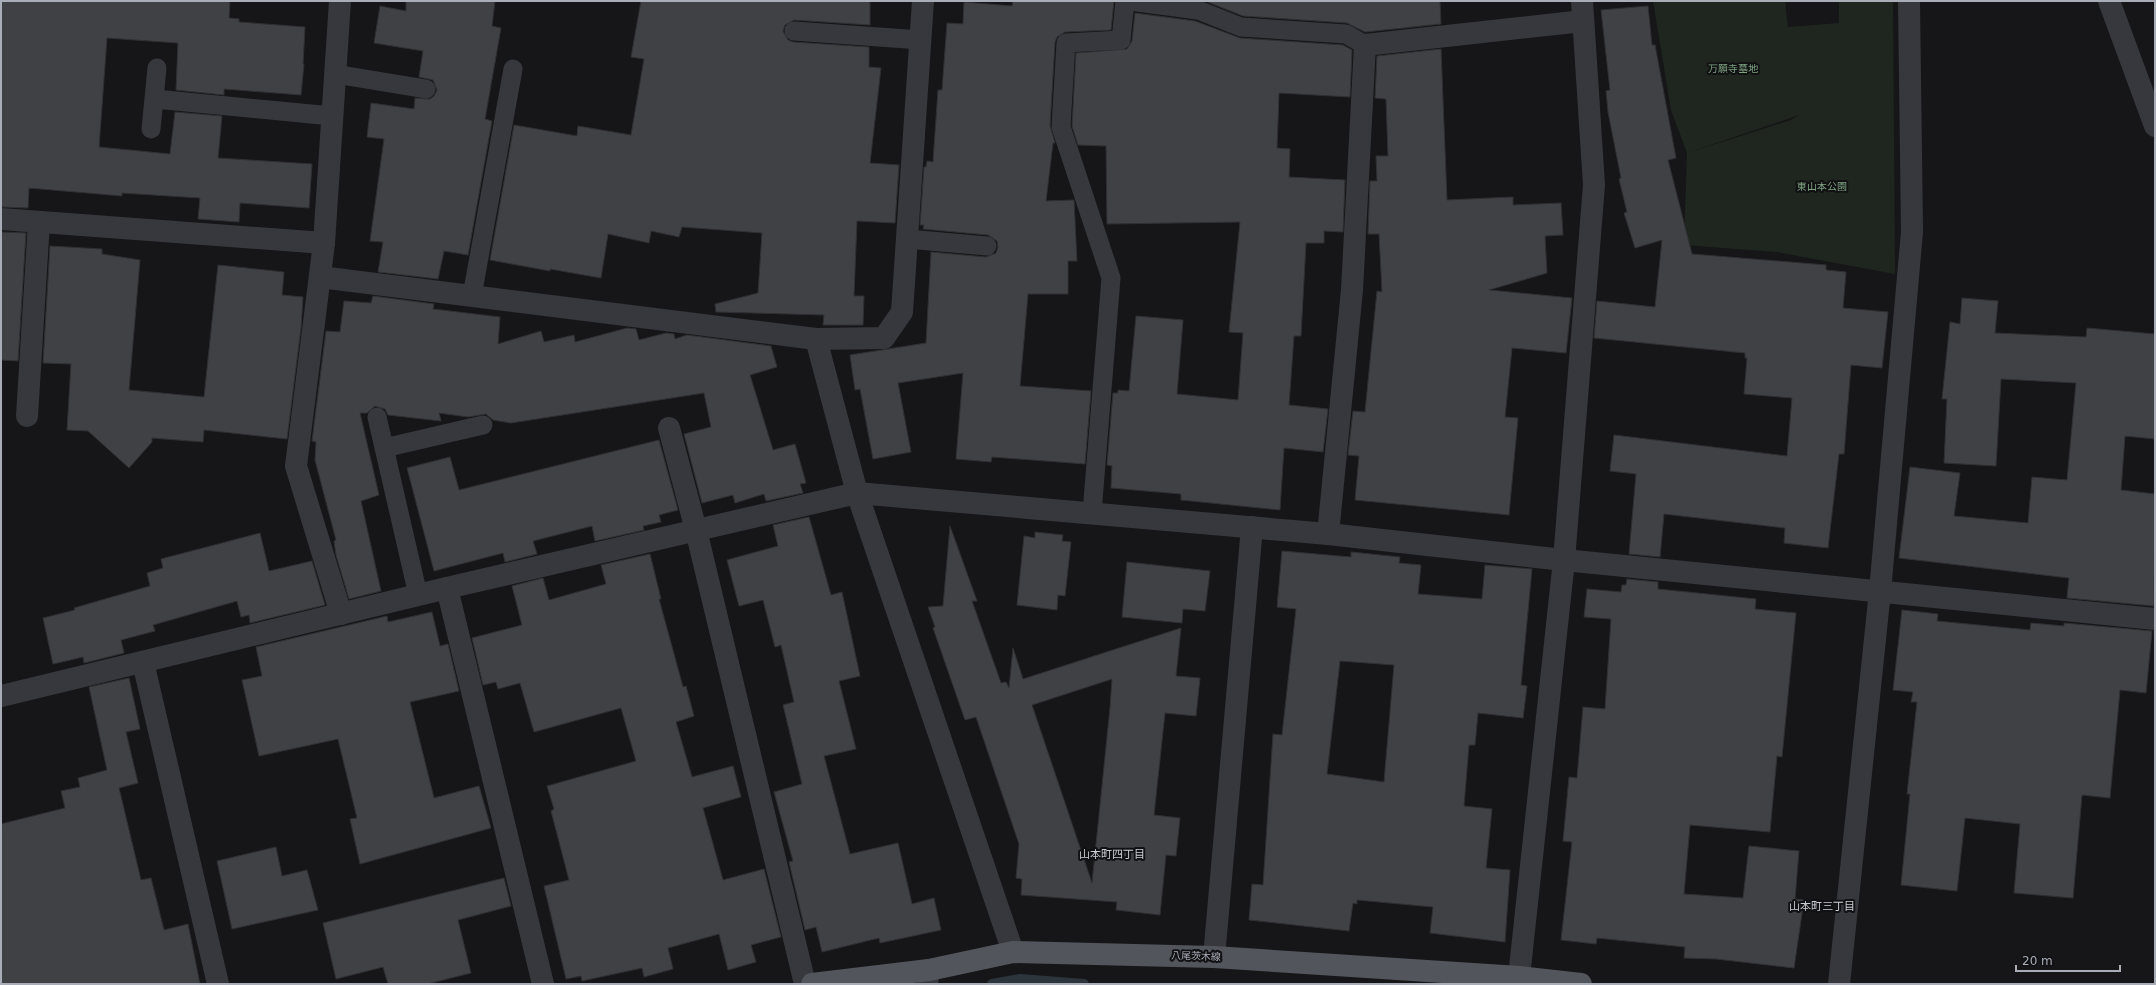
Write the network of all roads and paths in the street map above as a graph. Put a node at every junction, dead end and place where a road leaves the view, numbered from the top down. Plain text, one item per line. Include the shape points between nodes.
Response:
1 (340, 1) edge
2 (923, 1) edge
3 (1125, 1) edge
4 (1130, 1) edge
5 (1909, 1) edge
6 (2109, 1) edge
7 (1582, 11) edge
8 (794, 31) dead end
9 (921, 40) junction
10 (1365, 45) junction
11 (157, 68) dead end
12 (513, 69) dead end
13 (335, 74) junction
14 (426, 89) dead end
15 (155, 99) junction
16 (332, 116) junction
17 (2155, 126) edge
18 (151, 129) dead end
19 (1, 219) edge
20 (39, 222) junction
21 (907, 239) junction
22 (324, 243) junction
23 (988, 246) dead end
24 (320, 277) junction
25 (472, 296) junction
26 (816, 339) junction
27 (27, 416) dead end
28 (377, 417) dead end
29 (483, 425) dead end
30 (669, 428) dead end
31 (384, 448) junction
32 (857, 493) junction
33 (1092, 514) junction
34 (1252, 527) junction
35 (696, 530) junction
36 (1328, 534) junction
37 (1564, 560) junction
38 (447, 588) junction
39 (1880, 592) junction
40 (418, 595) junction
41 (342, 614) junction
42 (2155, 619) edge
43 (143, 662) junction
44 (1, 696) edge
45 (1013, 952) junction
46 (1214, 957) junction
47 (928, 977) edge
48 (1519, 977) junction
49 (218, 984) edge
50 (543, 984) edge
51 (805, 984) edge
52 (812, 984) edge
53 (1581, 984) edge
54 (1839, 984) edge

1 - 13 street
2 - 9 street
3 - 33 lane via 1121,40 1066,43 1061,127 1111,278
4 - 10 lane via 1198,10 1242,26 1346,34
5 - 39 street via 1912,232
6 - 17 street
7 - 10 street
7 - 37 street via 1594,185
8 - 9 lane
9 - 21 street
10 - 36 street via 1352,290
11 - 15 lane
12 - 25 lane
13 - 14 lane
13 - 16 street
15 - 16 lane
15 - 18 lane
16 - 22 street
19 - 20 street
20 - 22 street
20 - 27 street
21 - 23 lane
21 - 26 street via 902,312 884,338
22 - 24 street
24 - 25 street
24 - 41 street via 296,466
25 - 26 street
26 - 32 street
28 - 31 lane
29 - 31 lane
30 - 35 street
31 - 40 lane
32 - 33 street
32 - 35 street
32 - 45 street
33 - 34 street
34 - 36 street
34 - 46 street
35 - 38 street
35 - 51 street
36 - 37 street
37 - 39 street
37 - 48 street
38 - 40 street
38 - 50 street
39 - 42 street
39 - 54 street
40 - 41 street
41 - 43 street
43 - 44 street
43 - 49 street
45 - 46 main road, 八尾茨木線
45 - 47 main road, 八尾茨木線
46 - 48 main road, 八尾茨木線
47 - 52 main road, 八尾茨木線
48 - 53 main road, 八尾茨木線

